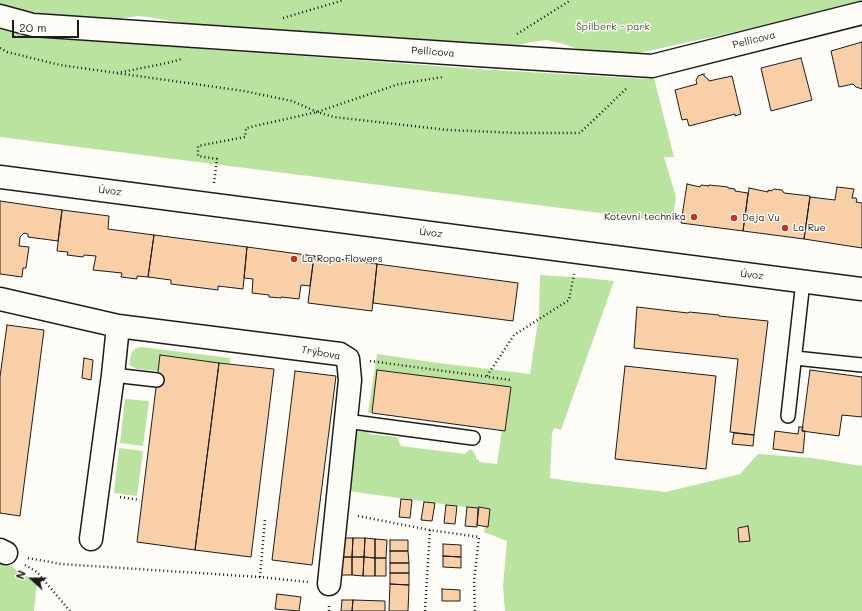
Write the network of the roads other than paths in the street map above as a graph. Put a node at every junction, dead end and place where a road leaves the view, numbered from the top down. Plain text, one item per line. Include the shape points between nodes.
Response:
1 (862, 13) edge
2 (0, 16) edge
3 (0, 177) edge
4 (803, 281) junction
5 (862, 289) edge
6 (0, 299) edge
7 (118, 326) junction
8 (794, 358) junction
9 (862, 365) edge
10 (113, 375) junction
11 (157, 380) dead end
12 (788, 416) dead end
13 (346, 421) junction
14 (473, 438) dead end
15 (91, 539) dead end
16 (329, 584) road end

1 - 2 street, Pellicova via 652,66 33,26
3 - 4 street, Úvoz
4 - 5 street, Úvoz
4 - 8 lane
6 - 7 street, Trýbova
7 - 10 street
7 - 13 street, Trýbova via 340,354 348,359 350,380
8 - 9 lane
8 - 12 lane
10 - 11 lane
10 - 15 street
13 - 14 lane
13 - 16 street, Trýbova

